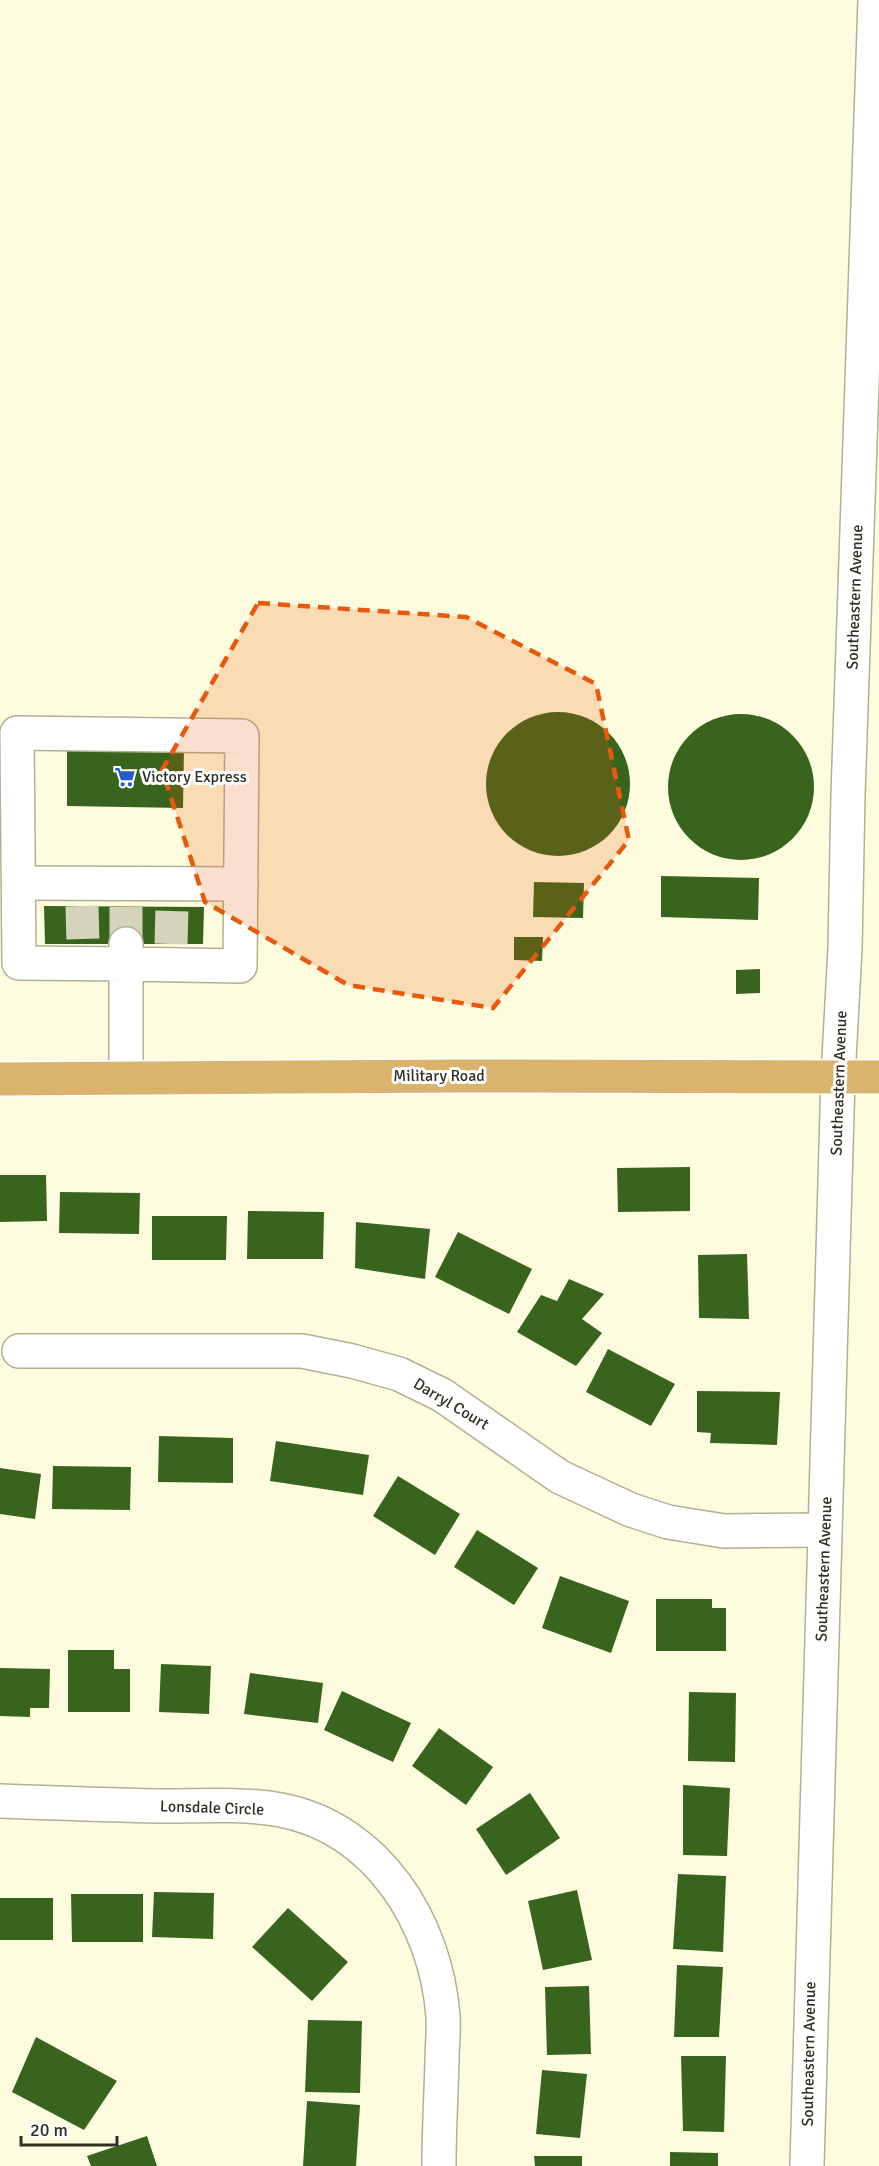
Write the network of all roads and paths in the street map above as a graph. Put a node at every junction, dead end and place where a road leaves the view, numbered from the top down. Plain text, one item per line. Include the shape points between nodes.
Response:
1 (875, 0) edge
2 (19, 883) junction
3 (241, 884) junction
4 (126, 954) junction
5 (838, 1077) junction
6 (879, 1077) edge
7 (126, 1078) junction
8 (0, 1079) edge
9 (19, 1351) dead end
10 (825, 1530) junction
11 (0, 1802) edge
12 (439, 2166) edge
13 (807, 2166) edge

1 - 5 street, Southeastern Avenue
2 - 3 street via 82,895 171,896
2 - 3 street via 18,733 29,733 242,736
2 - 4 street via 19,963 83,954
3 - 4 street via 240,966 171,954
4 - 7 street
5 - 6 main road, Military Road
5 - 7 main road, Military Road
5 - 10 street, Southeastern Avenue
7 - 8 main road, Military Road
9 - 10 street, Darryl Court via 302,1351 352,1361 399,1374 442,1395 560,1477 631,1510 668,1522 724,1531
10 - 13 street, Southeastern Avenue
11 - 12 street, Lonsdale Circle via 281,1810 328,1827 362,1848 394,1880 419,1922 436,1968 443,2017

